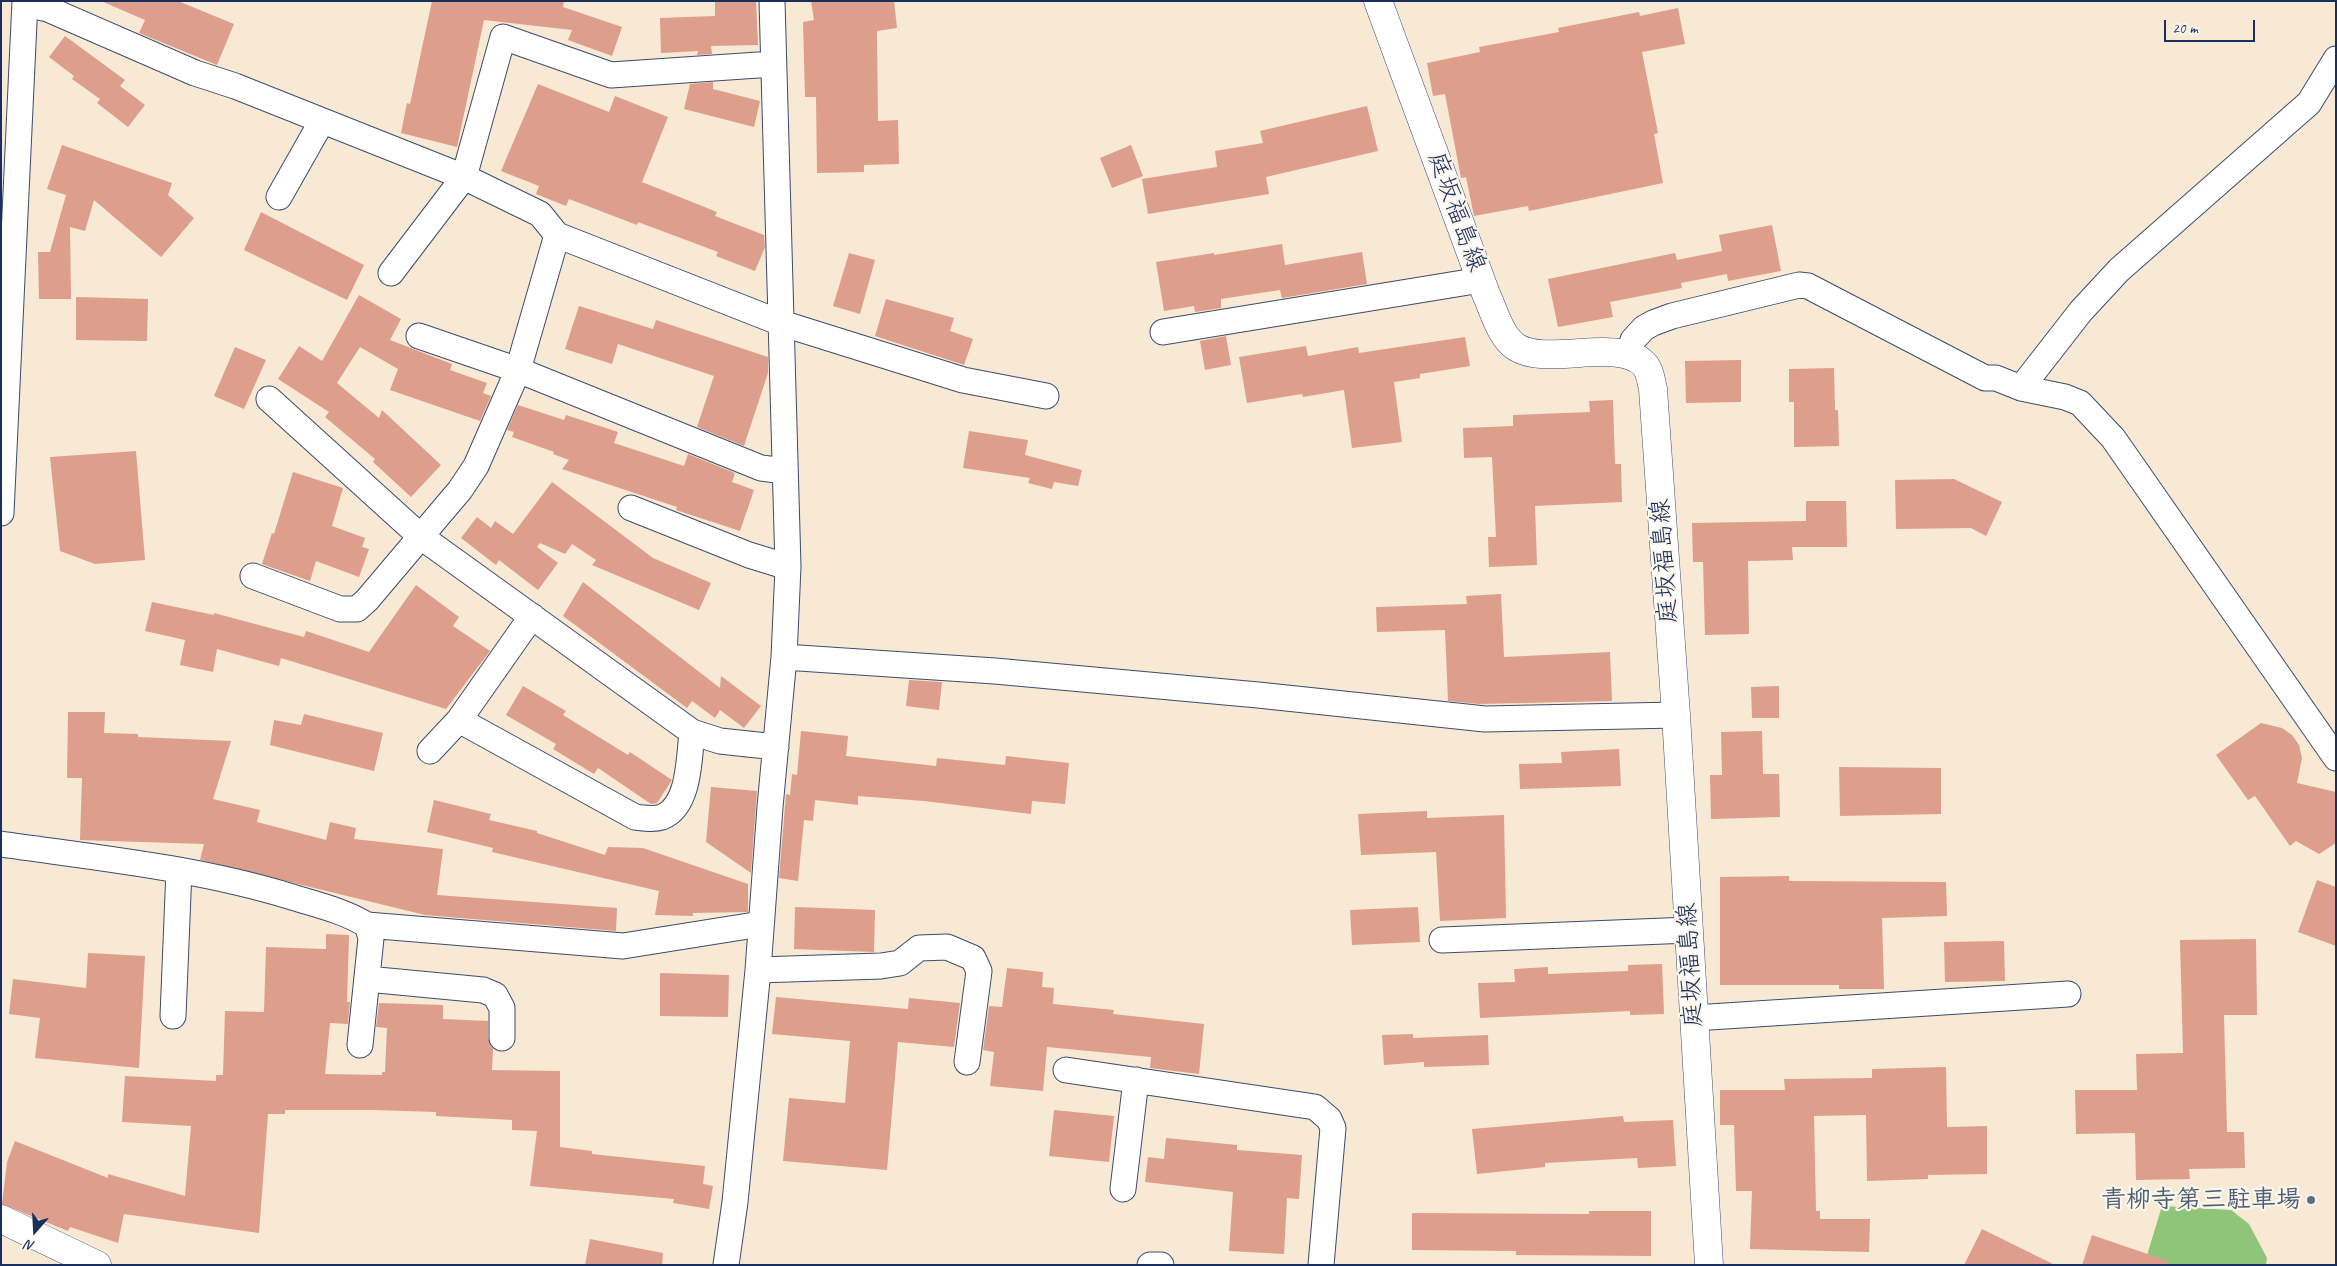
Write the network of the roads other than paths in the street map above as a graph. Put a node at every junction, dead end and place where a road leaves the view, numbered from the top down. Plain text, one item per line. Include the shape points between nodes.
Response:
1 (772, 1) edge
2 (1378, 1) edge
3 (25, 3) edge
4 (2336, 59) edge
5 (773, 64) junction
6 (10, 116) edge
7 (322, 121) junction
8 (464, 177) junction
9 (279, 197) dead end
10 (557, 235) junction
11 (391, 273) dead end
12 (1481, 280) junction
13 (781, 323) junction
14 (1163, 332) dead end
15 (419, 336) dead end
16 (1628, 356) junction
17 (518, 370) junction
18 (2022, 388) junction
19 (1046, 396) dead end
20 (4, 397) edge
21 (269, 399) dead end
22 (785, 471) junction
23 (631, 508) dead end
24 (1, 512) edge
25 (420, 536) junction
26 (788, 567) junction
27 (253, 576) dead end
28 (532, 616) junction
29 (784, 657) junction
30 (1676, 715) junction
31 (460, 720) junction
32 (692, 732) junction
33 (776, 747) junction
34 (430, 751) dead end
35 (2336, 758) edge
36 (1, 844) edge
37 (179, 870) junction
38 (761, 924) junction
39 (367, 925) junction
40 (1689, 930) junction
41 (1442, 940) dead end
42 (758, 970) junction
43 (367, 979) junction
44 (2068, 994) dead end
45 (173, 1016) dead end
46 (1694, 1018) junction
47 (502, 1038) dead end
48 (360, 1045) dead end
49 (967, 1062) dead end
50 (1066, 1070) dead end
51 (1136, 1080) junction
52 (1124, 1189) dead end
53 (1, 1218) edge
54 (97, 1265) edge
55 (726, 1265) edge
56 (1150, 1265) edge
57 (1161, 1265) edge
58 (1321, 1265) edge
59 (1709, 1265) edge

1 - 5 street
2 - 12 main road, 庭坂福島線
3 - 6 street
3 - 7 street via 48,9 195,73
4 - 18 street via 2309,103 2119,270 2081,311
5 - 8 street via 611,75 503,37
5 - 13 street
6 - 20 street
7 - 8 street
7 - 9 street
8 - 10 street via 540,214
8 - 11 street
10 - 13 street
10 - 17 street
12 - 14 street
12 - 16 main road, 庭坂福島線 via 1506,337 1516,347 1530,353 1613,353
13 - 19 street via 963,380
13 - 22 street
15 - 17 street
16 - 18 street via 1633,340 1644,328 1672,316 1799,285 1808,286 1985,378 1996,378
16 - 30 main road, 庭坂福島線 via 1644,364 1653,389
17 - 22 street via 761,468
17 - 25 street via 476,466
18 - 35 street via 2080,403 2113,438
20 - 24 street
21 - 25 street
22 - 26 street
23 - 26 street
25 - 27 street via 357,609 340,609
25 - 28 street
26 - 29 street
28 - 31 street
28 - 32 street
29 - 30 street via 994,671 1485,719
29 - 33 street
30 - 40 main road, 庭坂福島線
31 - 32 street via 635,817 653,819 664,816 680,800
31 - 34 street
32 - 33 street via 720,741
33 - 38 street
36 - 37 street
37 - 39 street via 272,891 339,911
37 - 45 street
38 - 39 street via 623,946
38 - 42 street
39 - 43 street via 371,938
40 - 41 street
40 - 46 main road, 庭坂福島線
42 - 49 street via 881,966 900,962 919,948 948,947 973,958 978,971
42 - 55 street
43 - 47 street via 483,990 495,995 502,1008
43 - 48 street
44 - 46 street
46 - 59 main road, 庭坂福島線
50 - 51 street
51 - 52 street
51 - 58 street via 1315,1108 1329,1119 1333,1128
53 - 54 main road
56 - 57 street

